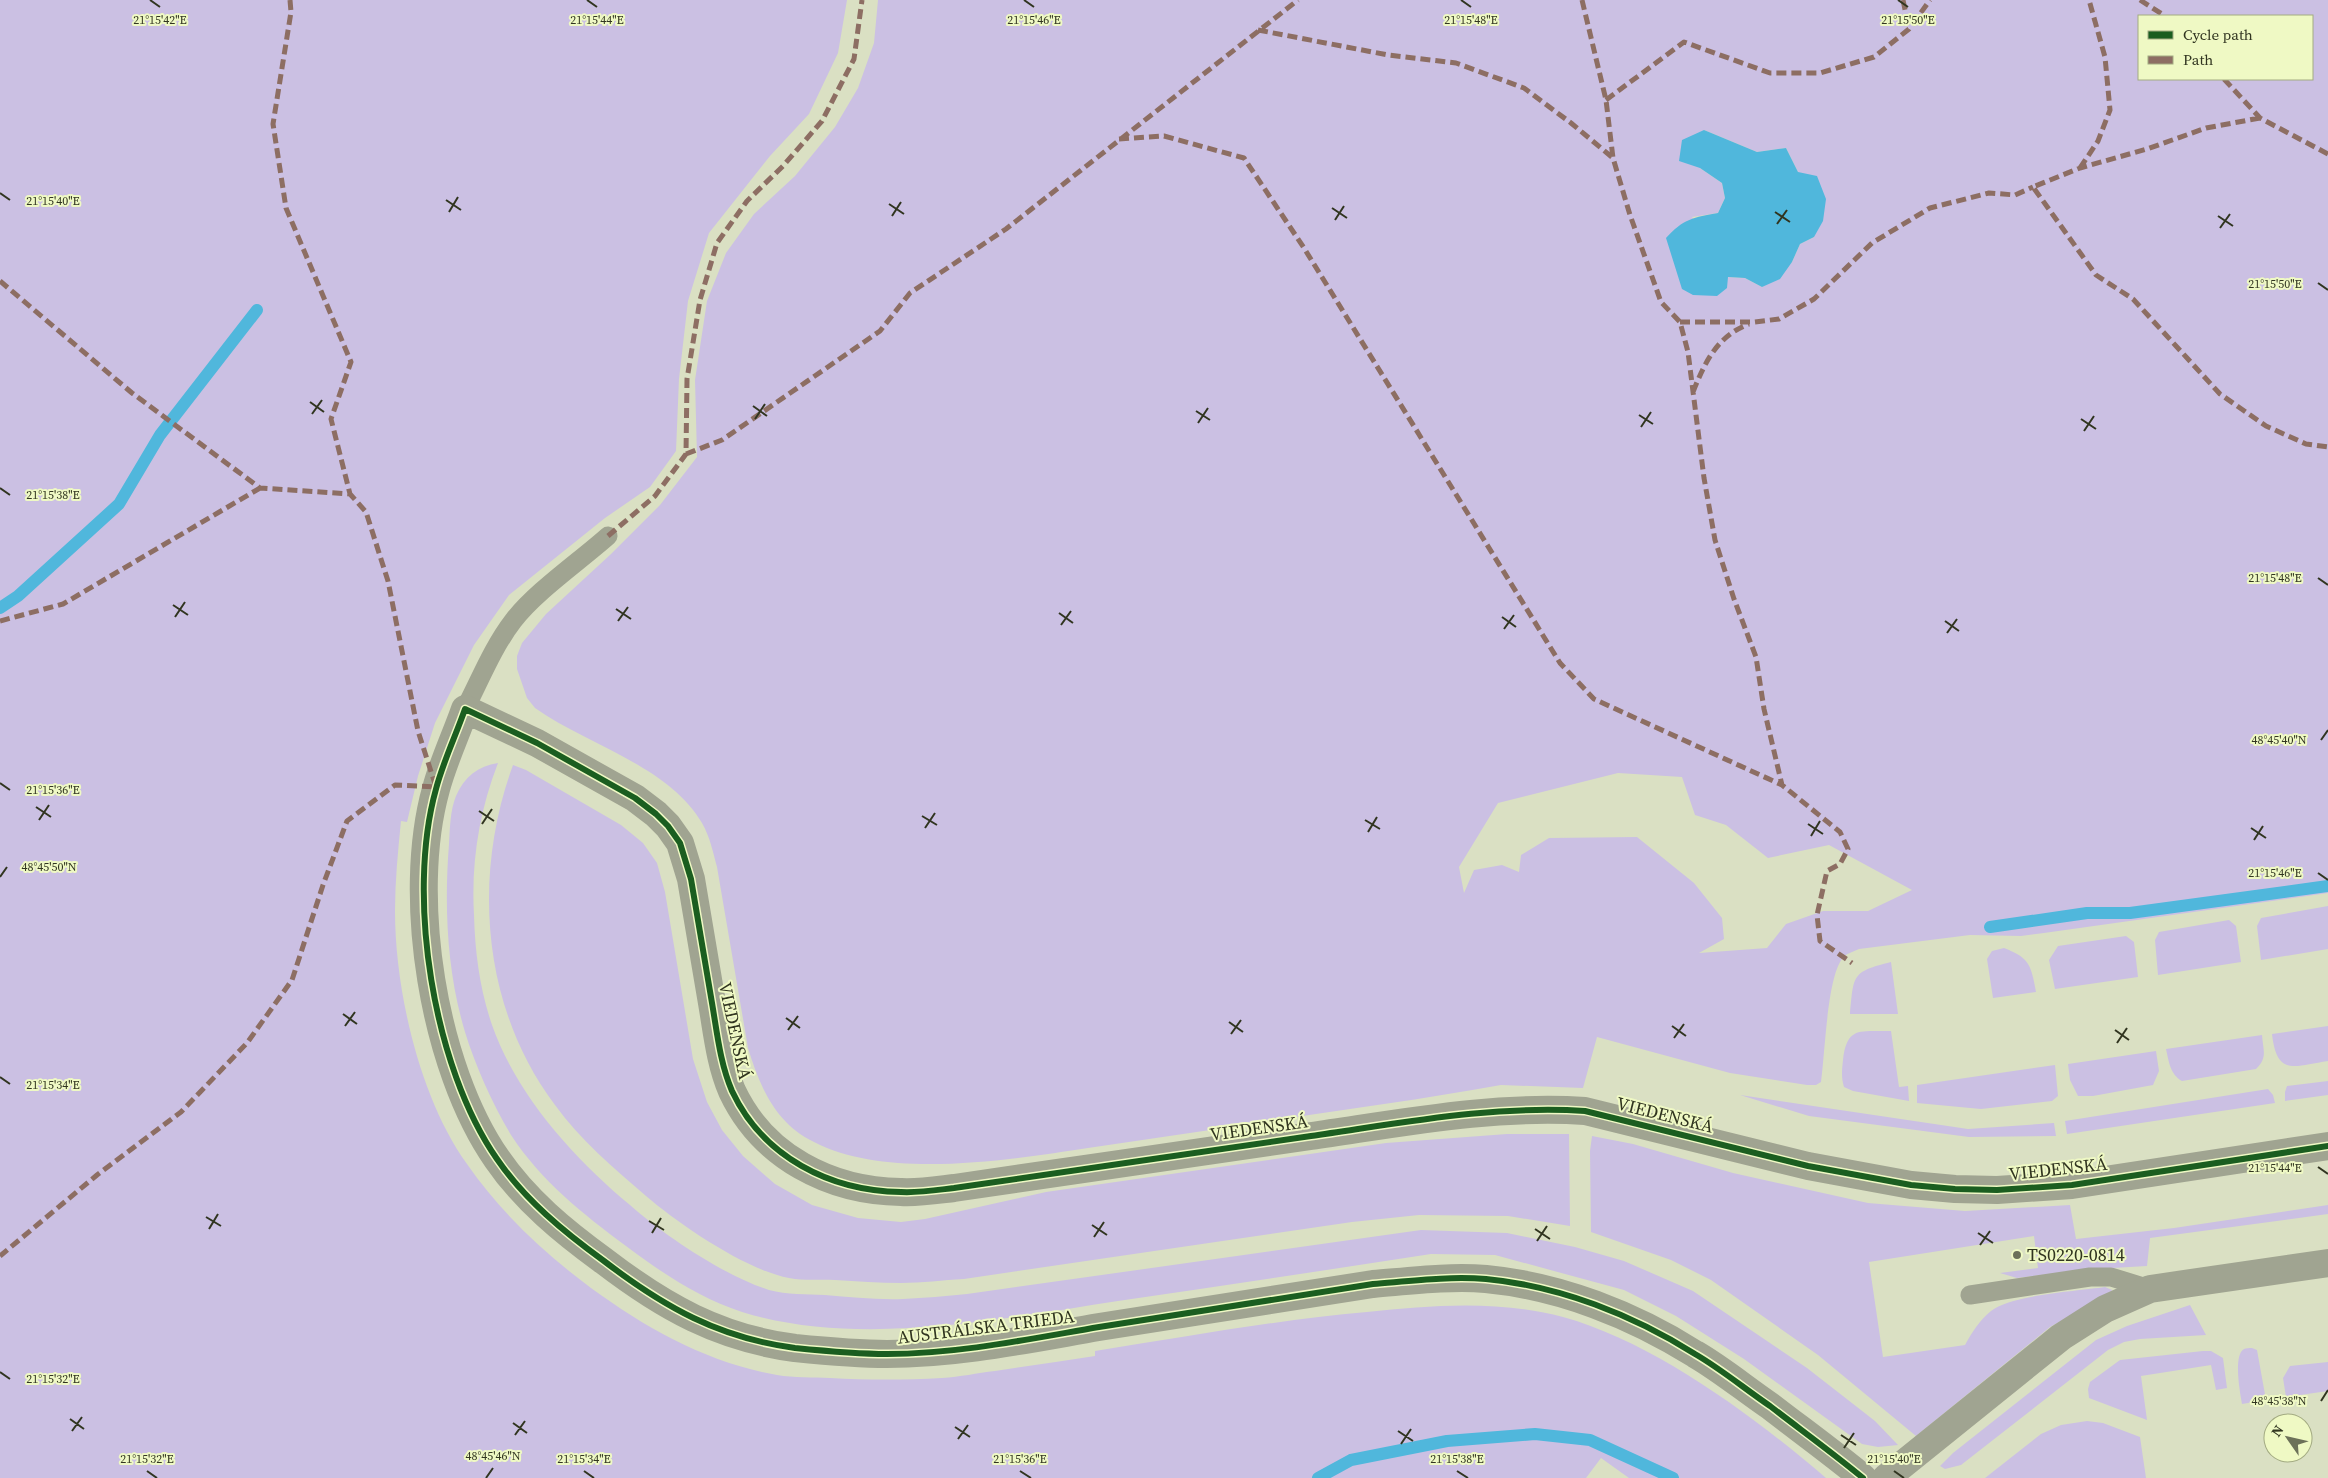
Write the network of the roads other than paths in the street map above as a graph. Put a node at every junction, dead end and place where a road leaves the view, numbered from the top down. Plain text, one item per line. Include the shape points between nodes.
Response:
1 (608, 536) dead end
2 (466, 709) junction
3 (2328, 1146) edge
4 (2328, 1263) edge
5 (2150, 1289) junction
6 (1970, 1295) dead end
7 (1863, 1478) edge
8 (1886, 1478) edge

1 - 2 lane via 513,621
2 - 3 street, VIEDENSKÁ via 537,743 635,798 668,826 680,843 688,870 721,1054 732,1090 761,1135 794,1163 823,1178 863,1188 902,1192 954,1188 1417,1120 1513,1109 1585,1111 1808,1166 1911,1185 1955,1189 2072,1185
2 - 7 street, AUSTRÁLSKA TRIEDA via 436,787 425,867 425,925 432,988 446,1046 468,1105 495,1156 525,1194 571,1237 684,1316 744,1338 796,1348 887,1354 973,1348 1373,1284 1440,1278 1532,1286 1640,1323 1696,1354
4 - 5 street
5 - 6 lane via 2110,1277 2090,1277
5 - 8 street via 2105,1309 2061,1337

